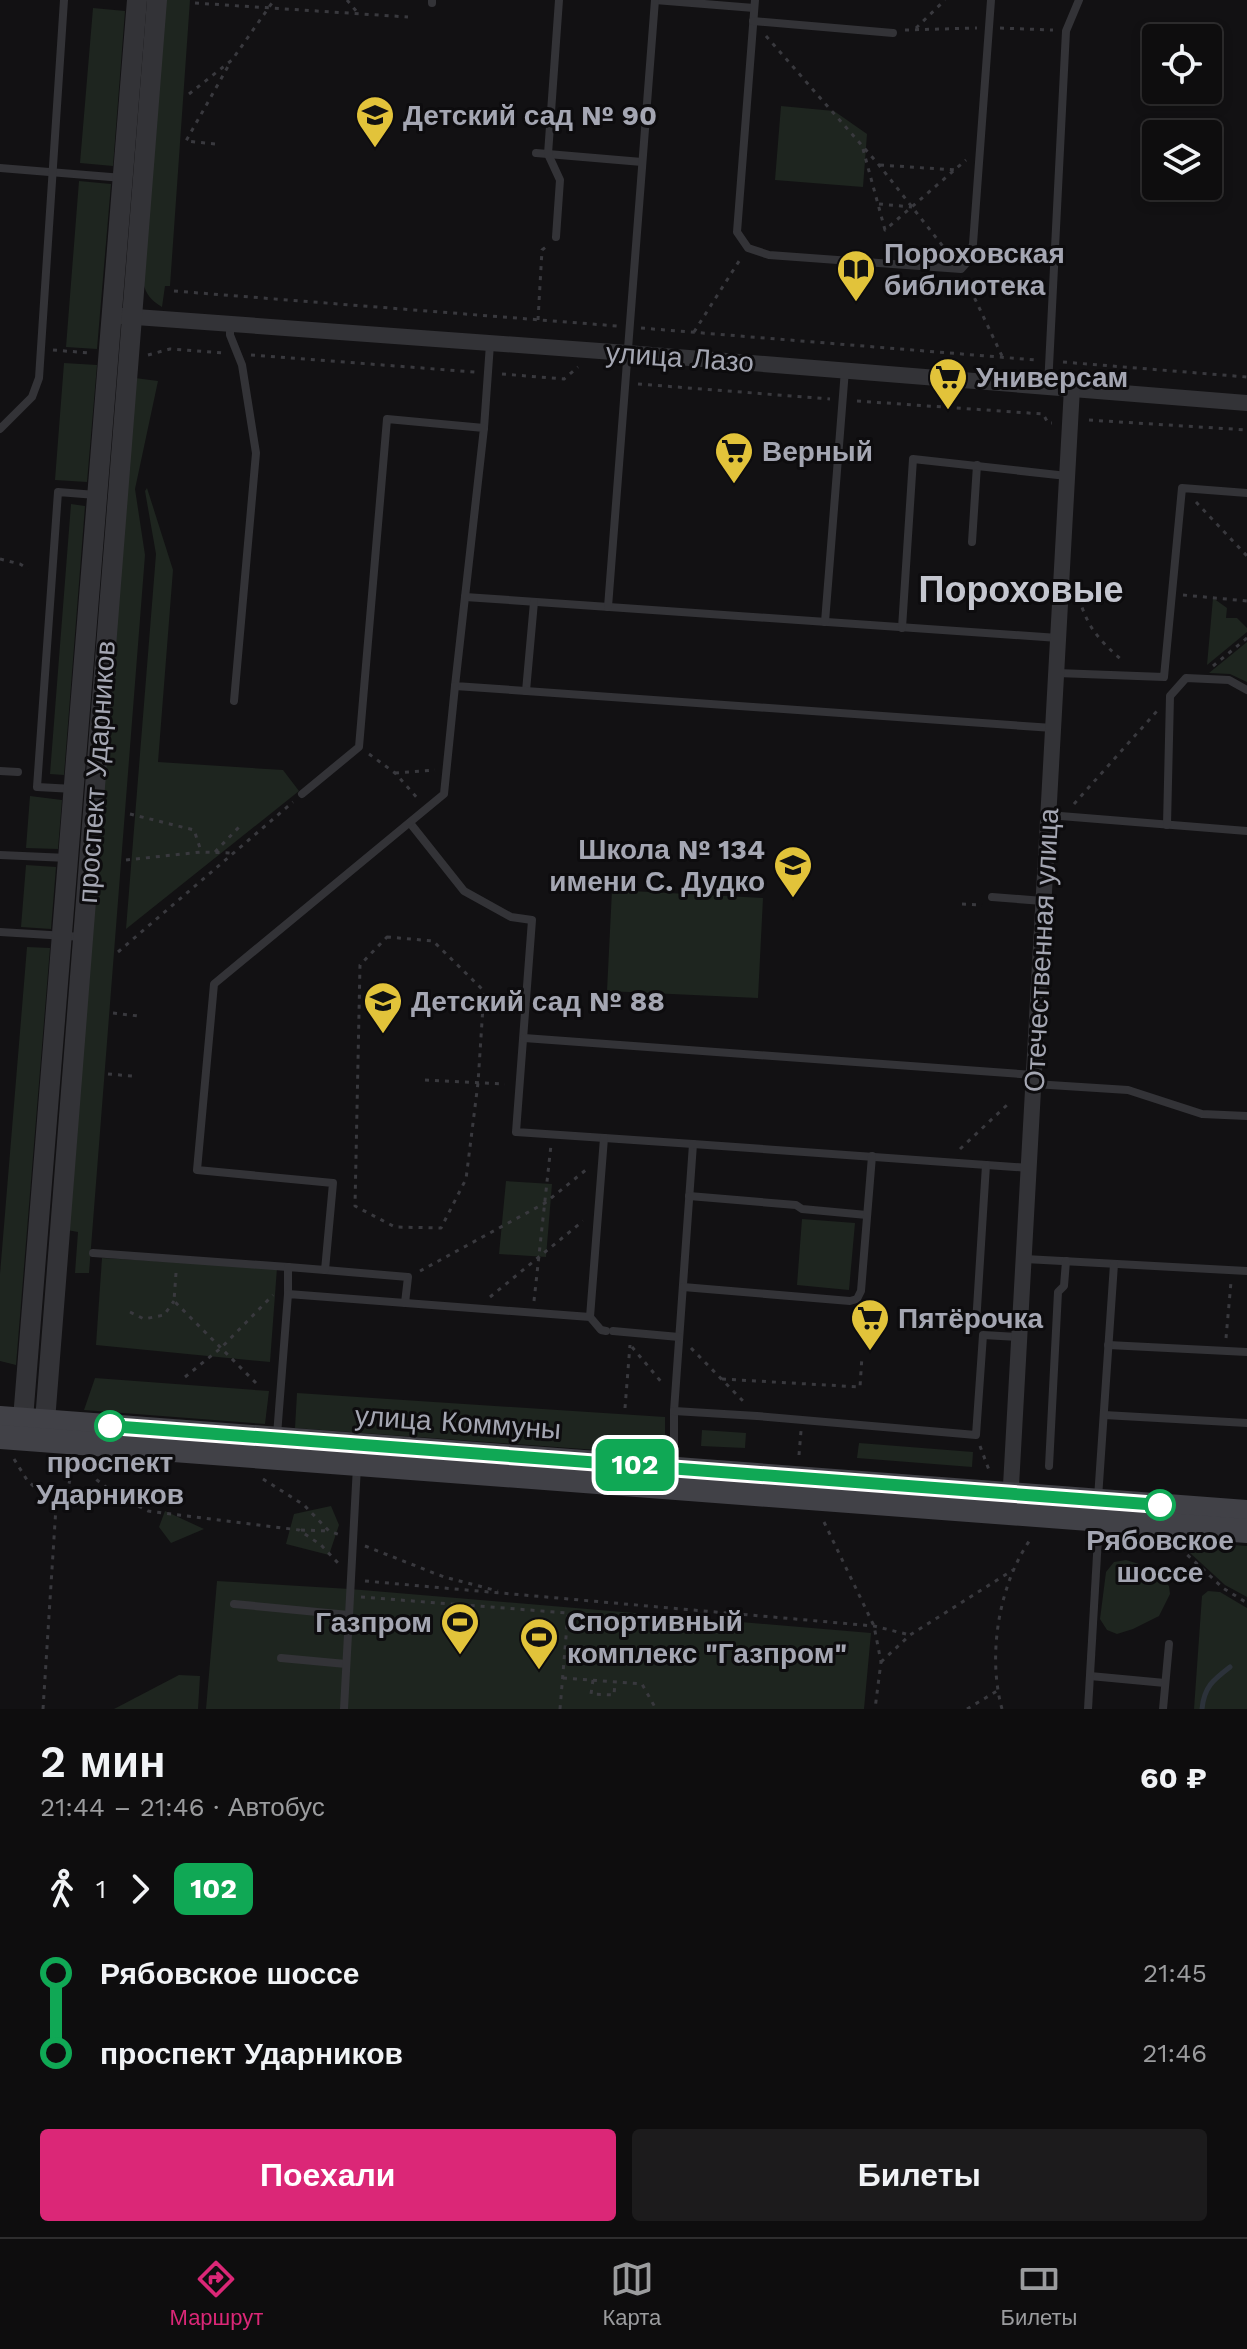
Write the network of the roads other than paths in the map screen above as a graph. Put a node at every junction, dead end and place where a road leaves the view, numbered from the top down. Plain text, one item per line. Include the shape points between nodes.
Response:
1 (64, 0) edge
2 (137, 0) edge
3 (157, 0) edge
4 (559, 0) edge
5 (655, 0) edge
6 (991, 0) edge
7 (1079, 0) edge
8 (754, 4) edge
9 (753, 21) junction
10 (893, 33) road end
11 (536, 153) dead end
12 (548, 154) junction
13 (642, 162) junction
14 (0, 168) edge
15 (55, 174) junction
16 (133, 179) junction
17 (556, 237) road end
18 (122, 316) junction
19 (230, 325) junction
20 (490, 344) junction
21 (627, 353) junction
22 (845, 370) junction
23 (1048, 386) junction
24 (1072, 388) junction
25 (1247, 403) edge
26 (484, 428) junction
27 (0, 429) edge
28 (977, 465) junction
29 (1067, 476) junction
30 (1247, 493) edge
31 (108, 496) junction
32 (972, 542) dead end
33 (465, 597) junction
34 (534, 602) junction
35 (608, 607) junction
36 (825, 622) junction
37 (902, 628) junction
38 (1058, 638) junction
39 (1056, 673) junction
40 (455, 686) junction
41 (1247, 690) edge
42 (526, 691) junction
43 (234, 701) dead end
44 (1053, 728) junction
45 (0, 771) edge
46 (18, 772) dead end
47 (84, 790) junction
48 (302, 794) road end
49 (1056, 816) junction
50 (410, 823) junction
51 (1167, 825) junction
52 (1247, 831) edge
53 (0, 855) edge
54 (79, 858) junction
55 (992, 897) dead end
56 (1044, 901) junction
57 (0, 932) edge
58 (73, 937) junction
59 (524, 1038) junction
60 (1035, 1079) junction
61 (1247, 1116) edge
62 (604, 1138) junction
63 (693, 1144) junction
64 (872, 1156) junction
65 (986, 1165) junction
66 (1030, 1168) junction
67 (689, 1196) junction
68 (867, 1215) junction
69 (93, 1253) dead end
70 (1025, 1259) junction
71 (1066, 1261) junction
72 (1114, 1264) junction
73 (288, 1267) junction
74 (325, 1270) junction
75 (1247, 1271) edge
76 (683, 1287) junction
77 (288, 1294) junction
78 (405, 1303) junction
79 (590, 1317) junction
80 (976, 1324) dead end
81 (679, 1337) junction
82 (1020, 1337) junction
83 (1108, 1345) junction
84 (1247, 1352) edge
85 (674, 1411) junction
86 (1104, 1415) junction
87 (1247, 1423) edge
88 (26, 1424) edge
89 (6, 1446) edge
90 (276, 1448) junction
91 (358, 1454) junction
92 (1049, 1466) dead end
93 (674, 1478) junction
94 (1010, 1504) junction
95 (1098, 1510) junction
96 (1247, 1512) edge
97 (1247, 1531) edge
98 (234, 1604) dead end
99 (349, 1615) junction
100 (1169, 1644) dead end
101 (281, 1658) dead end
102 (346, 1664) junction
103 (1090, 1676) junction
104 (1165, 1683) junction
105 (344, 1709) edge
106 (1088, 1709) edge
107 (1163, 1709) edge

1 - 15 lane
2 - 16 street, проспект Ударников
3 - 16 street, проспект Ударников
4 - 12 lane
5 - 8 lane
5 - 13 lane
6 - 9 lane via 973,244 961,269 769,255 748,248 737,232
7 - 23 lane via 1066,31
8 - 9 lane
9 - 10 lane
11 - 12 lane
12 - 13 lane
12 - 17 lane via 560,180
13 - 21 lane
14 - 15 lane
15 - 16 lane
15 - 27 lane via 39,378 32,397
16 - 18 street, проспект Ударников
18 - 19 street, улица Лазо
18 - 31 street, проспект Ударников
19 - 20 street, улица Лазо
19 - 43 lane via 256,453
20 - 21 street, улица Лазо
20 - 26 lane
21 - 22 street, улица Лазо
21 - 35 lane
22 - 23 street, улица Лазо
22 - 36 lane
23 - 24 street, улица Лазо
24 - 25 street, улица Лазо
24 - 29 street, Отечественная улица
26 - 33 lane
26 - 48 lane via 387,419 359,747
28 - 29 lane
28 - 32 lane
28 - 37 lane via 913,459
29 - 38 street, Отечественная улица
30 - 39 lane via 1182,488 1164,677
31 - 47 street, проспект Ударников
31 - 47 lane via 58,492 37,787
33 - 34 lane
33 - 40 lane
34 - 35 lane
34 - 42 lane
35 - 36 lane
36 - 37 lane
37 - 38 lane
38 - 39 street, Отечественная улица
39 - 44 street, Отечественная улица
40 - 42 lane
40 - 50 lane via 444,794
41 - 51 lane via 1229,680 1186,678 1170,696
42 - 44 lane
44 - 49 street, Отечественная улица
45 - 46 lane
47 - 54 street, проспект Ударников
49 - 51 lane
49 - 56 street, Отечественная улица
50 - 59 lane via 464,891 511,917 532,920
50 - 74 lane via 214,984 197,1170 333,1183
51 - 52 lane
53 - 54 lane
54 - 58 street, проспект Ударников
55 - 56 lane
56 - 60 street, Отечественная улица
57 - 58 lane
58 - 88 street, проспект Ударников
59 - 60 lane
59 - 62 lane via 516,1132
60 - 61 lane via 1128,1090 1202,1114
60 - 66 street, Отечественная улица
62 - 63 lane
62 - 79 lane
63 - 64 lane
63 - 67 lane
64 - 65 lane
64 - 68 lane
65 - 66 lane
65 - 80 lane
66 - 70 street, Отечественная улица
67 - 68 lane
67 - 76 lane
68 - 76 lane via 857,1299
69 - 73 lane
70 - 71 lane
70 - 82 street, Отечественная улица
71 - 72 lane
71 - 92 lane via 1064,1286 1058,1292
72 - 75 lane via 1155,1261
72 - 83 lane
73 - 74 lane
73 - 77 lane
74 - 78 lane via 408,1277
76 - 81 lane
77 - 78 lane
77 - 90 lane
78 - 79 lane
79 - 81 lane via 601,1330
81 - 85 lane
82 - 85 lane via 983,1335 976,1435
82 - 94 street, Отечественная улица
83 - 84 lane
83 - 86 lane
85 - 93 lane
86 - 87 lane
86 - 95 lane
88 - 89 main road, улица Коммуны
88 - 90 main road, улица Коммуны
90 - 91 main road, улица Коммуны
91 - 93 main road, улица Коммуны
91 - 99 lane
93 - 94 main road, улица Коммуны
94 - 95 main road, улица Коммуны
95 - 96 main road, улица Коммуны
95 - 97 main road, улица Коммуны
95 - 103 lane
98 - 99 lane
99 - 102 lane
100 - 104 lane
101 - 102 lane
102 - 105 lane
103 - 104 lane
103 - 106 lane
104 - 107 lane

